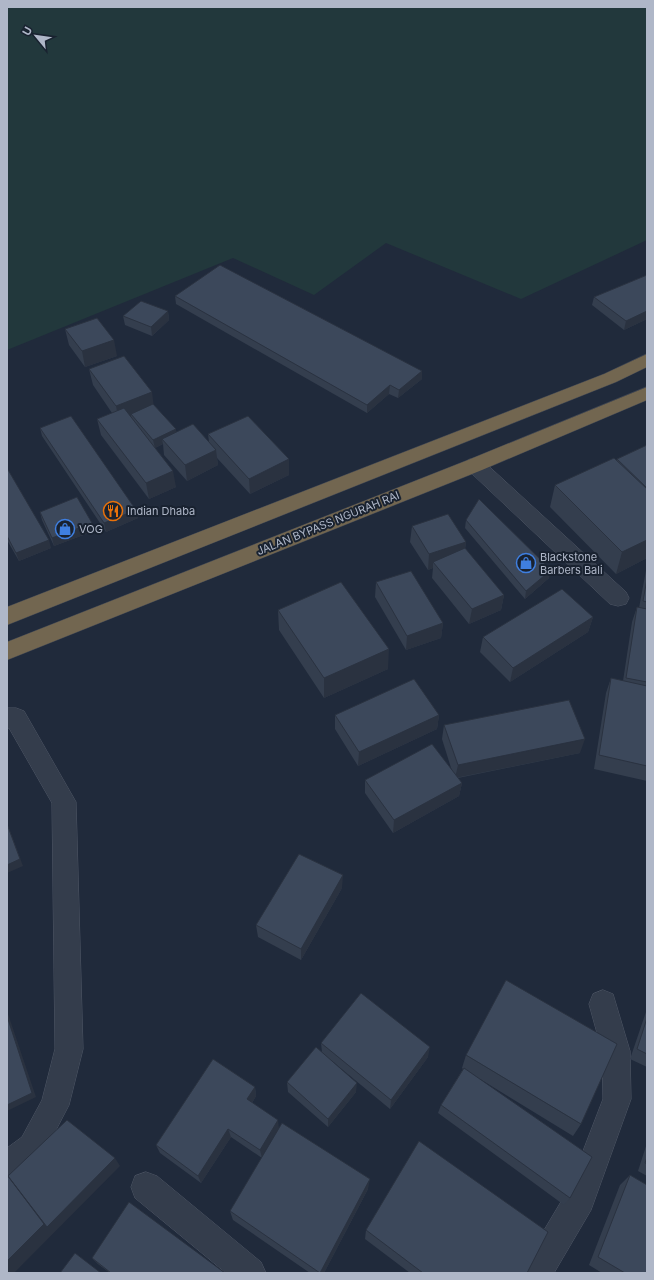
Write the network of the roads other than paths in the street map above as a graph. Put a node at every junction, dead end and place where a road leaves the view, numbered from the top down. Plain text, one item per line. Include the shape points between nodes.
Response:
1 (647, 360) edge
2 (647, 393) edge
3 (475, 465) junction
4 (618, 598) dead end
5 (7, 616) edge
6 (7, 651) edge
7 (7, 718) edge
8 (603, 1004) dead end
9 (7, 1166) edge
10 (146, 1186) dead end
11 (250, 1273) edge
12 (536, 1273) edge

1 - 5 highway via 603,381
2 - 3 highway, JALAN BYPASS NGURAH RAI
3 - 4 street
3 - 6 highway, JALAN BYPASS NGURAH RAI
7 - 9 street via 16,718 64,802 69,1049 55,1105 32,1147
8 - 12 street via 616,1051 617,1099 580,1199
10 - 11 street

